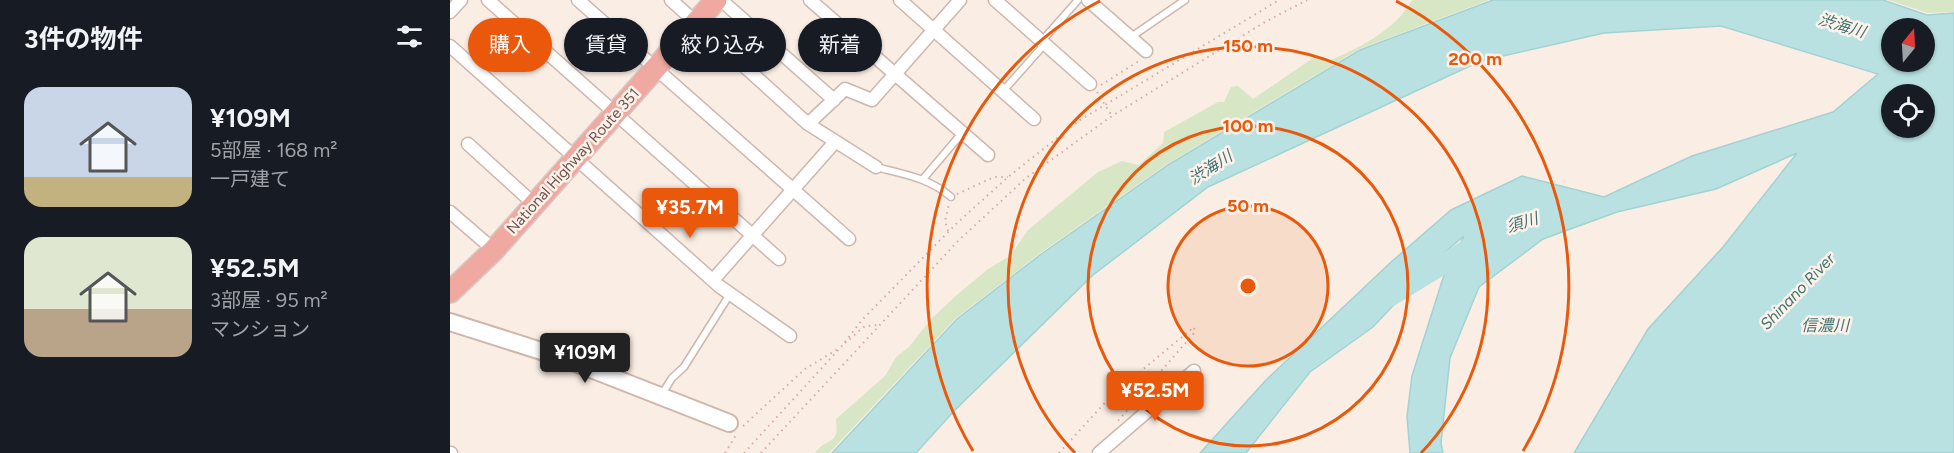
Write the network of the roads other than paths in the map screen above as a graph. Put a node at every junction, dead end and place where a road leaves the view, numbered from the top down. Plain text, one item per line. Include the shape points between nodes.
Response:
1 (461, 0) edge
2 (488, 0) edge
3 (578, 0) edge
4 (671, 0) edge
5 (716, 0) edge
6 (721, 0) edge
7 (810, 0) edge
8 (900, 0) edge
9 (960, 0) edge
10 (995, 0) edge
11 (1078, 0) edge
12 (1088, 0) edge
13 (1185, 0) edge
14 (450, 12) edge
15 (691, 18) edge
16 (700, 18) edge
17 (934, 31) junction
18 (1131, 38) junction
19 (1043, 43) junction
20 (450, 46) edge
21 (1146, 51) road end
22 (660, 64) edge
23 (656, 69) junction
24 (750, 72) edge
25 (895, 75) junction
26 (1090, 84) dead end
27 (1003, 91) junction
28 (834, 100) junction
29 (614, 113) junction
30 (1034, 119) dead end
31 (808, 124) junction
32 (962, 133) junction
33 (835, 142) junction
34 (468, 144) dead end
35 (988, 155) dead end
36 (575, 158) junction
37 (876, 167) joint
38 (922, 179) junction
39 (792, 188) junction
40 (951, 197) road end
41 (534, 204) junction
42 (450, 212) edge
43 (752, 234) junction
44 (849, 239) dead end
45 (494, 250) junction
46 (780, 259) dead end
47 (713, 280) junction
48 (450, 292) edge
49 (730, 293) junction
50 (450, 322) edge
51 (790, 336) dead end
52 (1194, 371) dead end
53 (661, 395) junction
54 (729, 423) dead end
55 (1099, 453) edge

1 - 14 street
2 - 29 street
3 - 23 street
4 - 15 street
5 - 16 highway, National Highway Route 351
6 - 28 street
7 - 25 street
8 - 17 street
9 - 17 street
10 - 19 street
11 - 19 lane
12 - 18 street
13 - 18 lane
17 - 25 street
17 - 27 street
18 - 21 street
19 - 26 street
19 - 27 lane
20 - 36 street
22 - 23 highway, National Highway Route 351
23 - 29 highway, National Highway Route 351
23 - 39 street
24 - 31 street
25 - 28 street via 872,100 845,89
25 - 32 street
27 - 30 street
28 - 31 street
29 - 36 highway, National Highway Route 351
29 - 43 street
31 - 33 street
32 - 35 street
32 - 38 lane
33 - 37 street
33 - 39 street
34 - 41 street
36 - 41 highway, National Highway Route 351
36 - 47 street
37 - 38 lane
38 - 40 lane
39 - 43 street
39 - 44 street
41 - 45 highway, National Highway Route 351
42 - 45 street
43 - 46 street
43 - 47 street
45 - 48 highway, National Highway Route 351
47 - 49 street
49 - 51 street
49 - 53 lane via 684,367
50 - 53 street
52 - 55 street
53 - 54 street

